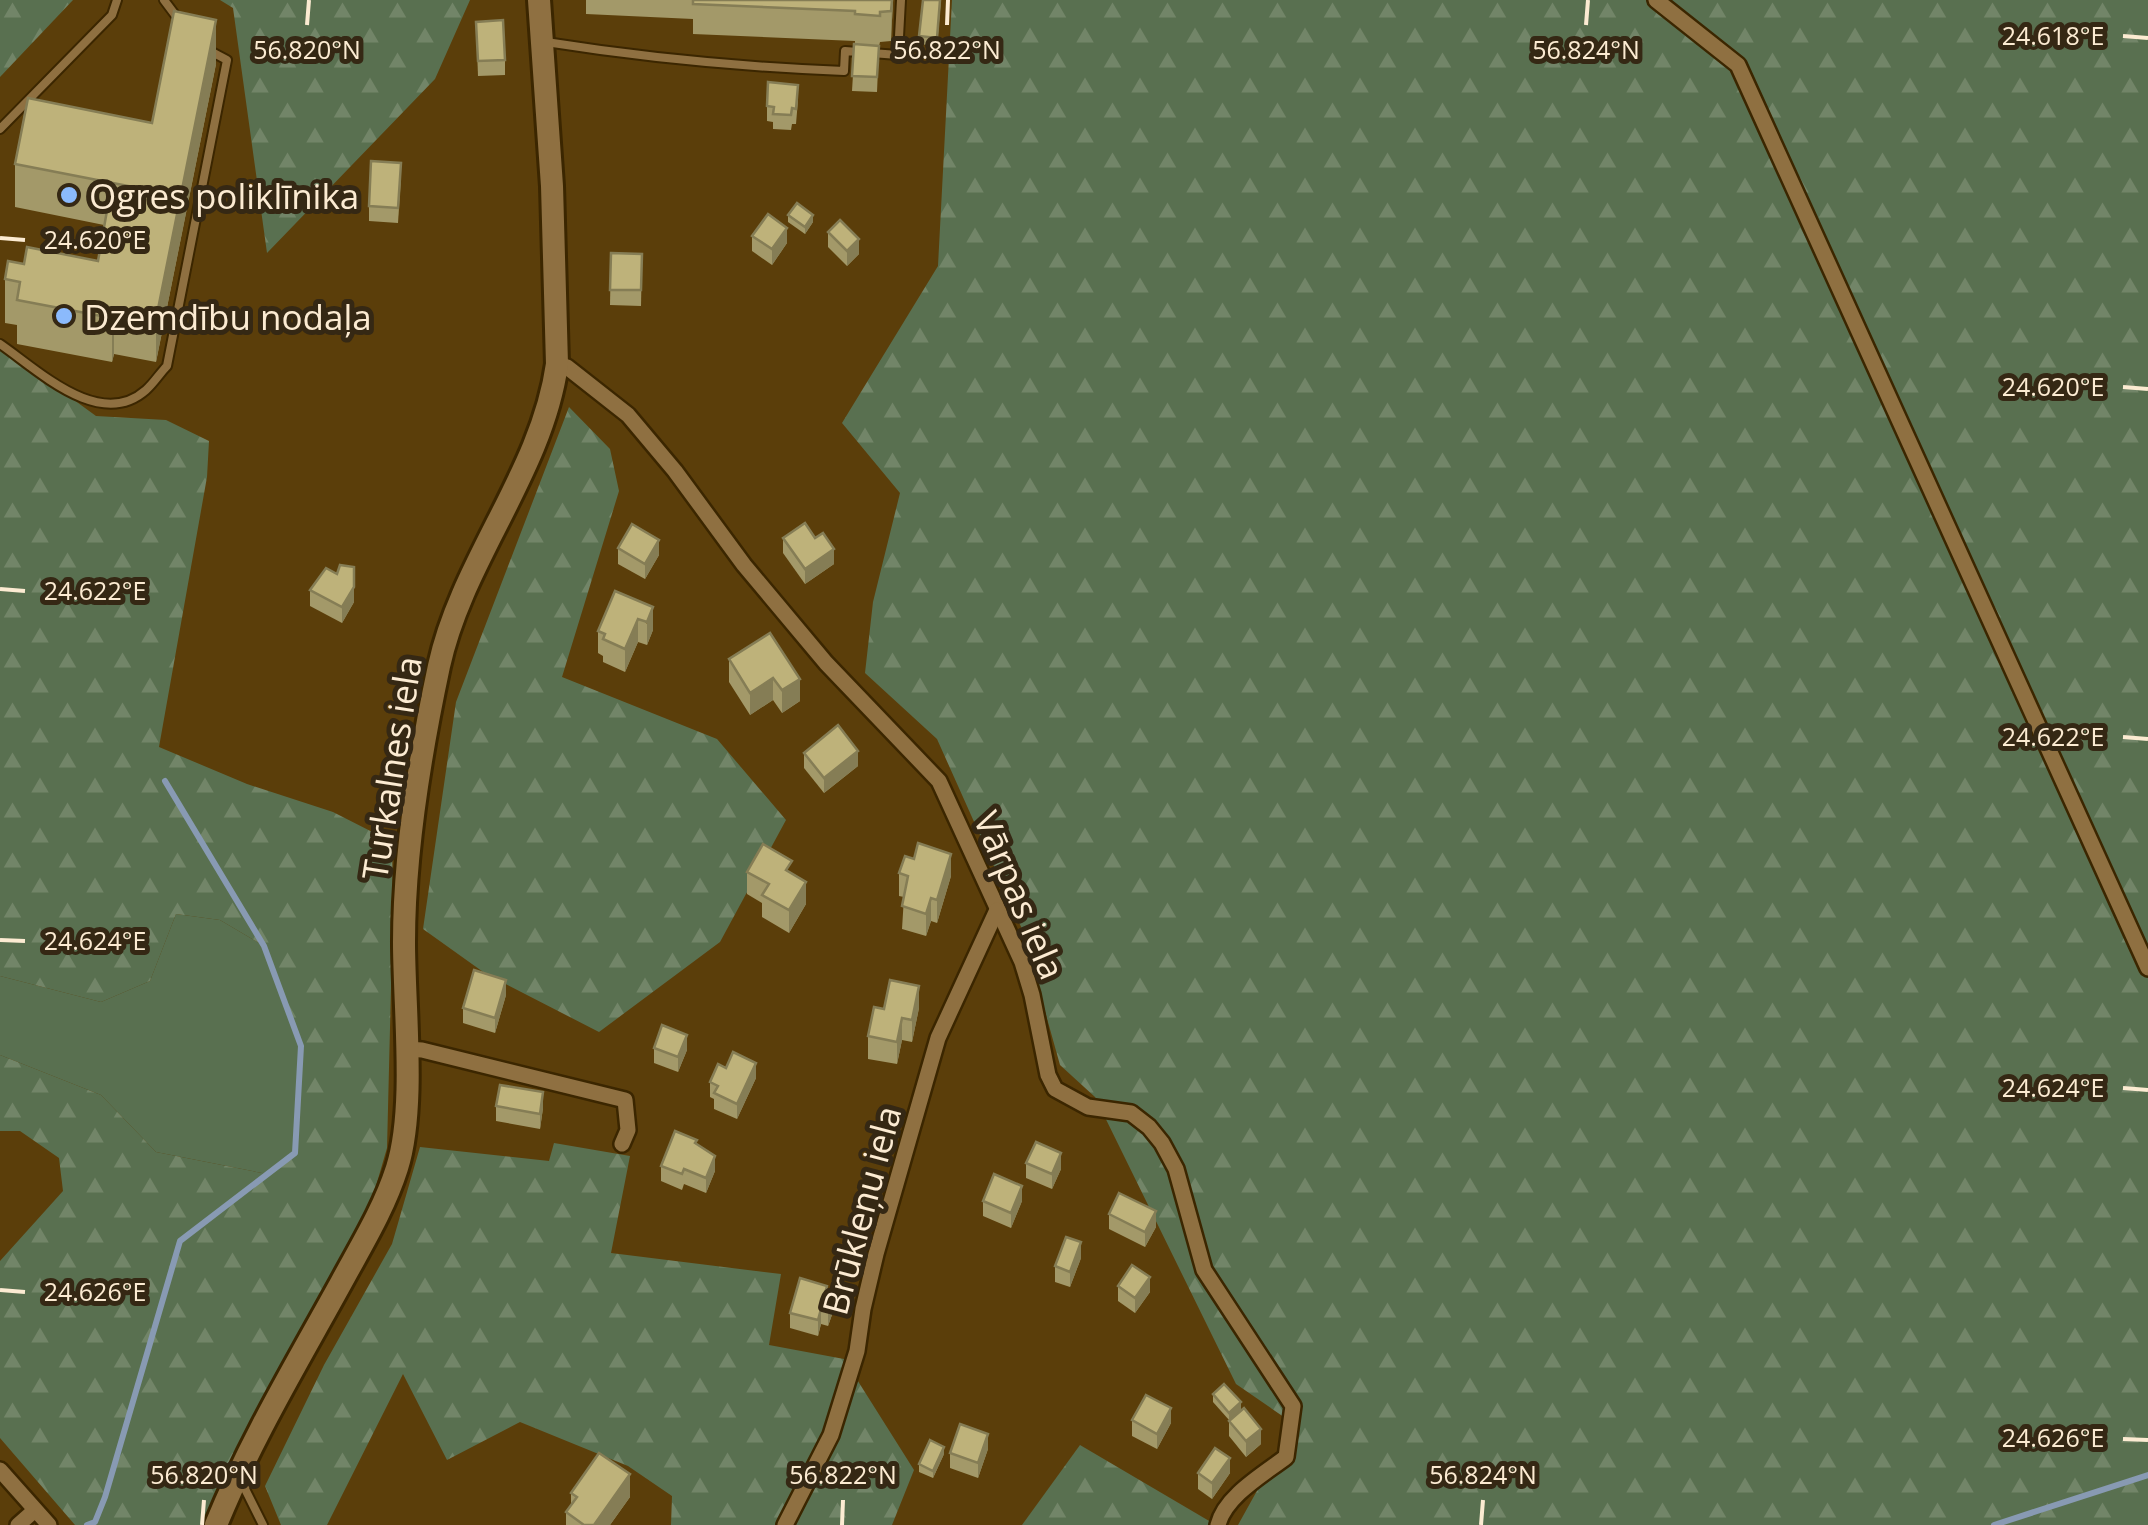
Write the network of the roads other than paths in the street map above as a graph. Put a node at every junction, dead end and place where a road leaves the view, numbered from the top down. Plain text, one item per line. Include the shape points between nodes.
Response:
1 (117, 0) edge
2 (164, 0) edge
3 (539, 0) edge
4 (901, 0) edge
5 (1656, 0) edge
6 (189, 34) edge
7 (542, 41) junction
8 (199, 46) edge
9 (0, 129) edge
10 (0, 344) edge
11 (557, 364) junction
12 (996, 910) junction
13 (2148, 968) edge
14 (406, 1049) junction
15 (622, 1144) dead end
16 (253, 1444) junction
17 (0, 1470) edge
18 (36, 1510) junction
19 (18, 1525) edge
20 (49, 1525) edge
21 (216, 1525) edge
22 (263, 1525) edge
23 (786, 1525) edge
24 (1218, 1525) edge

1 - 9 lane via 112,14
2 - 6 lane
3 - 7 main road, Turkalnes iela
4 - 7 lane via 898,55 846,51 844,70 738,67
5 - 13 street via 1738,65
7 - 11 main road, Turkalnes iela
8 - 10 lane via 227,60 167,366 144,392 113,404 82,400
11 - 12 street, Vārpas iela via 628,414 826,663 940,781
11 - 14 main road, Turkalnes iela via 537,436 475,567 440,662 412,825
12 - 23 street, Brūkleņu iela via 938,1038 831,1436
12 - 24 street, Vārpas iela via 1022,962 1055,1089 1088,1107 1131,1113 1162,1143 1176,1169 1204,1270 1293,1406 1286,1457 1245,1488
14 - 15 street via 625,1100 628,1130
14 - 16 main road, Turkalnes iela via 397,1168
16 - 21 main road, Turkalnes iela
16 - 22 lane via 244,1489
17 - 18 street
18 - 19 street
18 - 20 street

